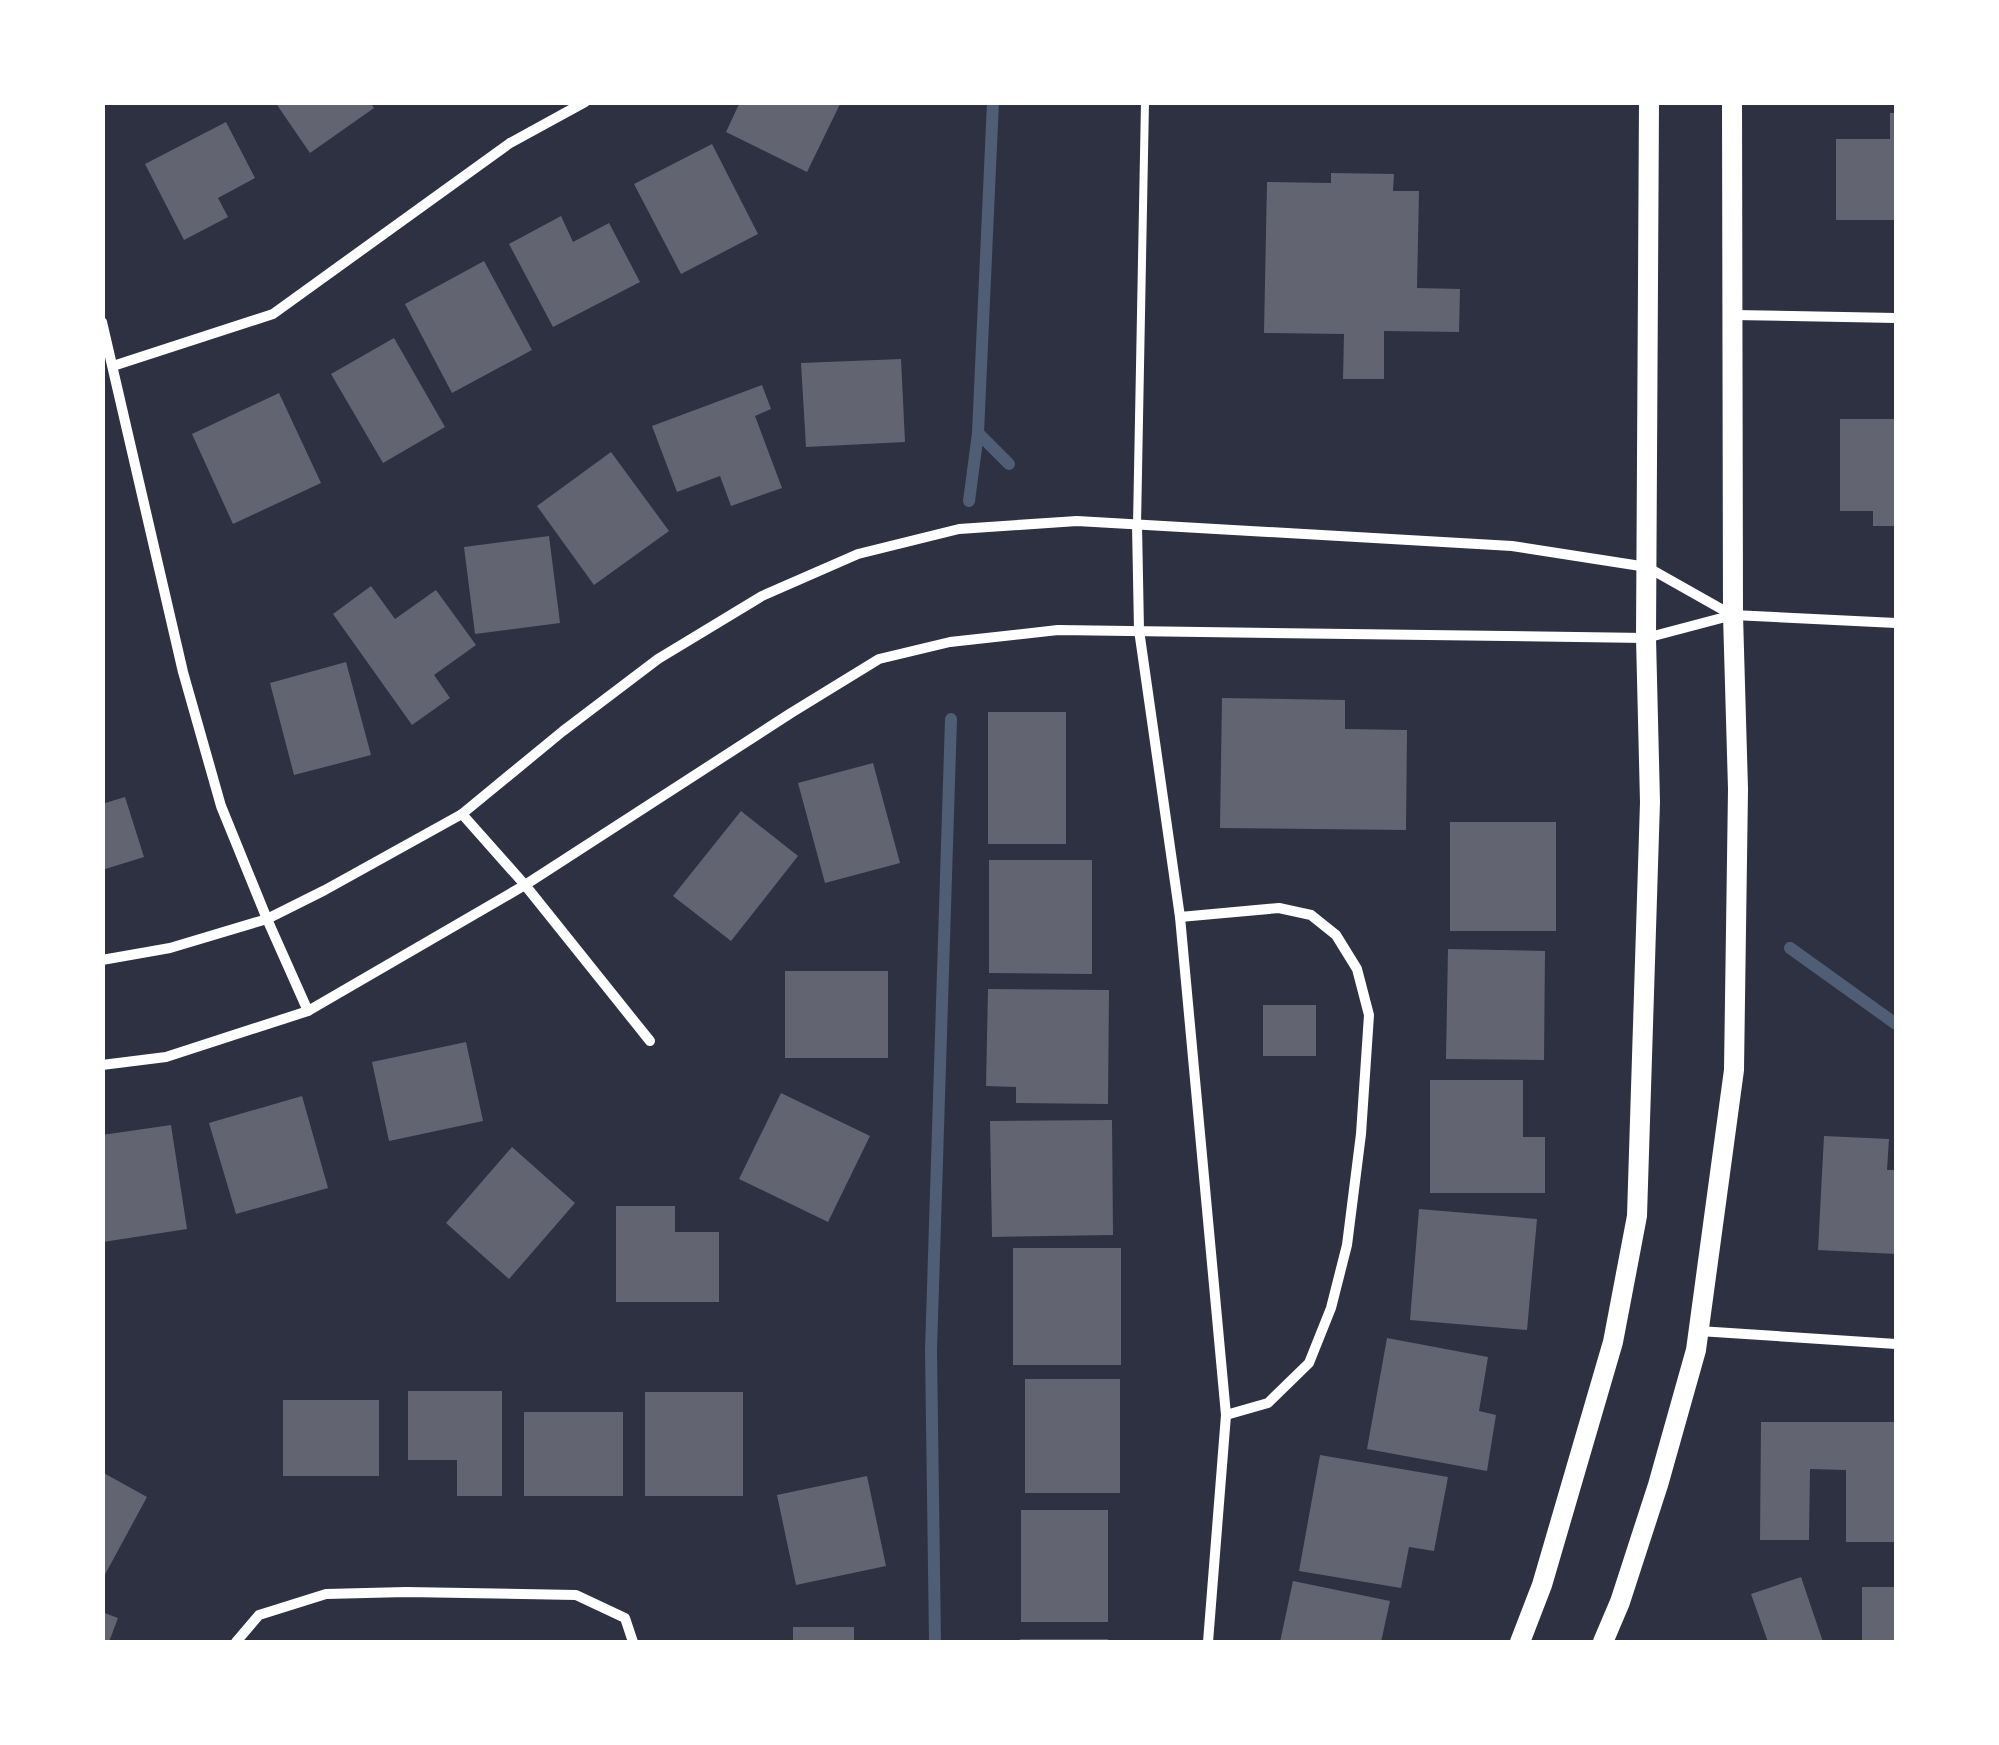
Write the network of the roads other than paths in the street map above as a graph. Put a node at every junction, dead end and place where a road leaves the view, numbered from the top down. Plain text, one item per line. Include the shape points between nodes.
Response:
1 (585, 102) edge
2 (1146, 102) edge
3 (1649, 102) edge
4 (1732, 102) edge
5 (1732, 315) junction
6 (1896, 318) edge
7 (102, 322) edge
8 (113, 366) junction
9 (1138, 525) junction
10 (1647, 567) junction
11 (1733, 615) junction
12 (1896, 623) edge
13 (1140, 630) junction
14 (1646, 638) junction
15 (462, 814) junction
16 (525, 885) junction
17 (1180, 917) junction
18 (266, 919) junction
19 (102, 960) edge
20 (308, 1011) junction
21 (650, 1041) dead end
22 (102, 1065) edge
23 (1699, 1331) junction
24 (1896, 1344) edge
25 (1226, 1415) junction
26 (236, 1642) edge
27 (633, 1642) edge
28 (1208, 1642) edge
29 (1520, 1642) edge
30 (1604, 1642) edge

1 - 8 street via 510,143 273,314
2 - 9 lane
3 - 10 main road
4 - 5 main road
5 - 6 street
5 - 11 main road
7 - 8 street
8 - 18 street via 188,691 221,806
9 - 10 street via 1512,546
9 - 13 street
9 - 15 street via 1077,521 959,529 858,554 762,596 658,660
10 - 11 street
10 - 14 main road
11 - 12 street
11 - 14 street
11 - 23 main road via 1734,1070
13 - 14 street
13 - 16 street via 1058,630 950,642 879,660
13 - 17 street
14 - 29 main road via 1650,802 1637,1216 1613,1342
15 - 16 street
15 - 18 street
16 - 20 street
16 - 21 street
17 - 25 street
17 - 25 street via 1279,908 1311,915 1336,935 1357,969 1370,1016 1362,1134 1331,1308 1310,1364 1268,1403
18 - 19 street
18 - 20 street
20 - 22 street via 166,1057
23 - 24 street
23 - 30 main road via 1658,1484
25 - 28 street
26 - 27 street via 259,1615 326,1594 406,1592 576,1595 625,1618

